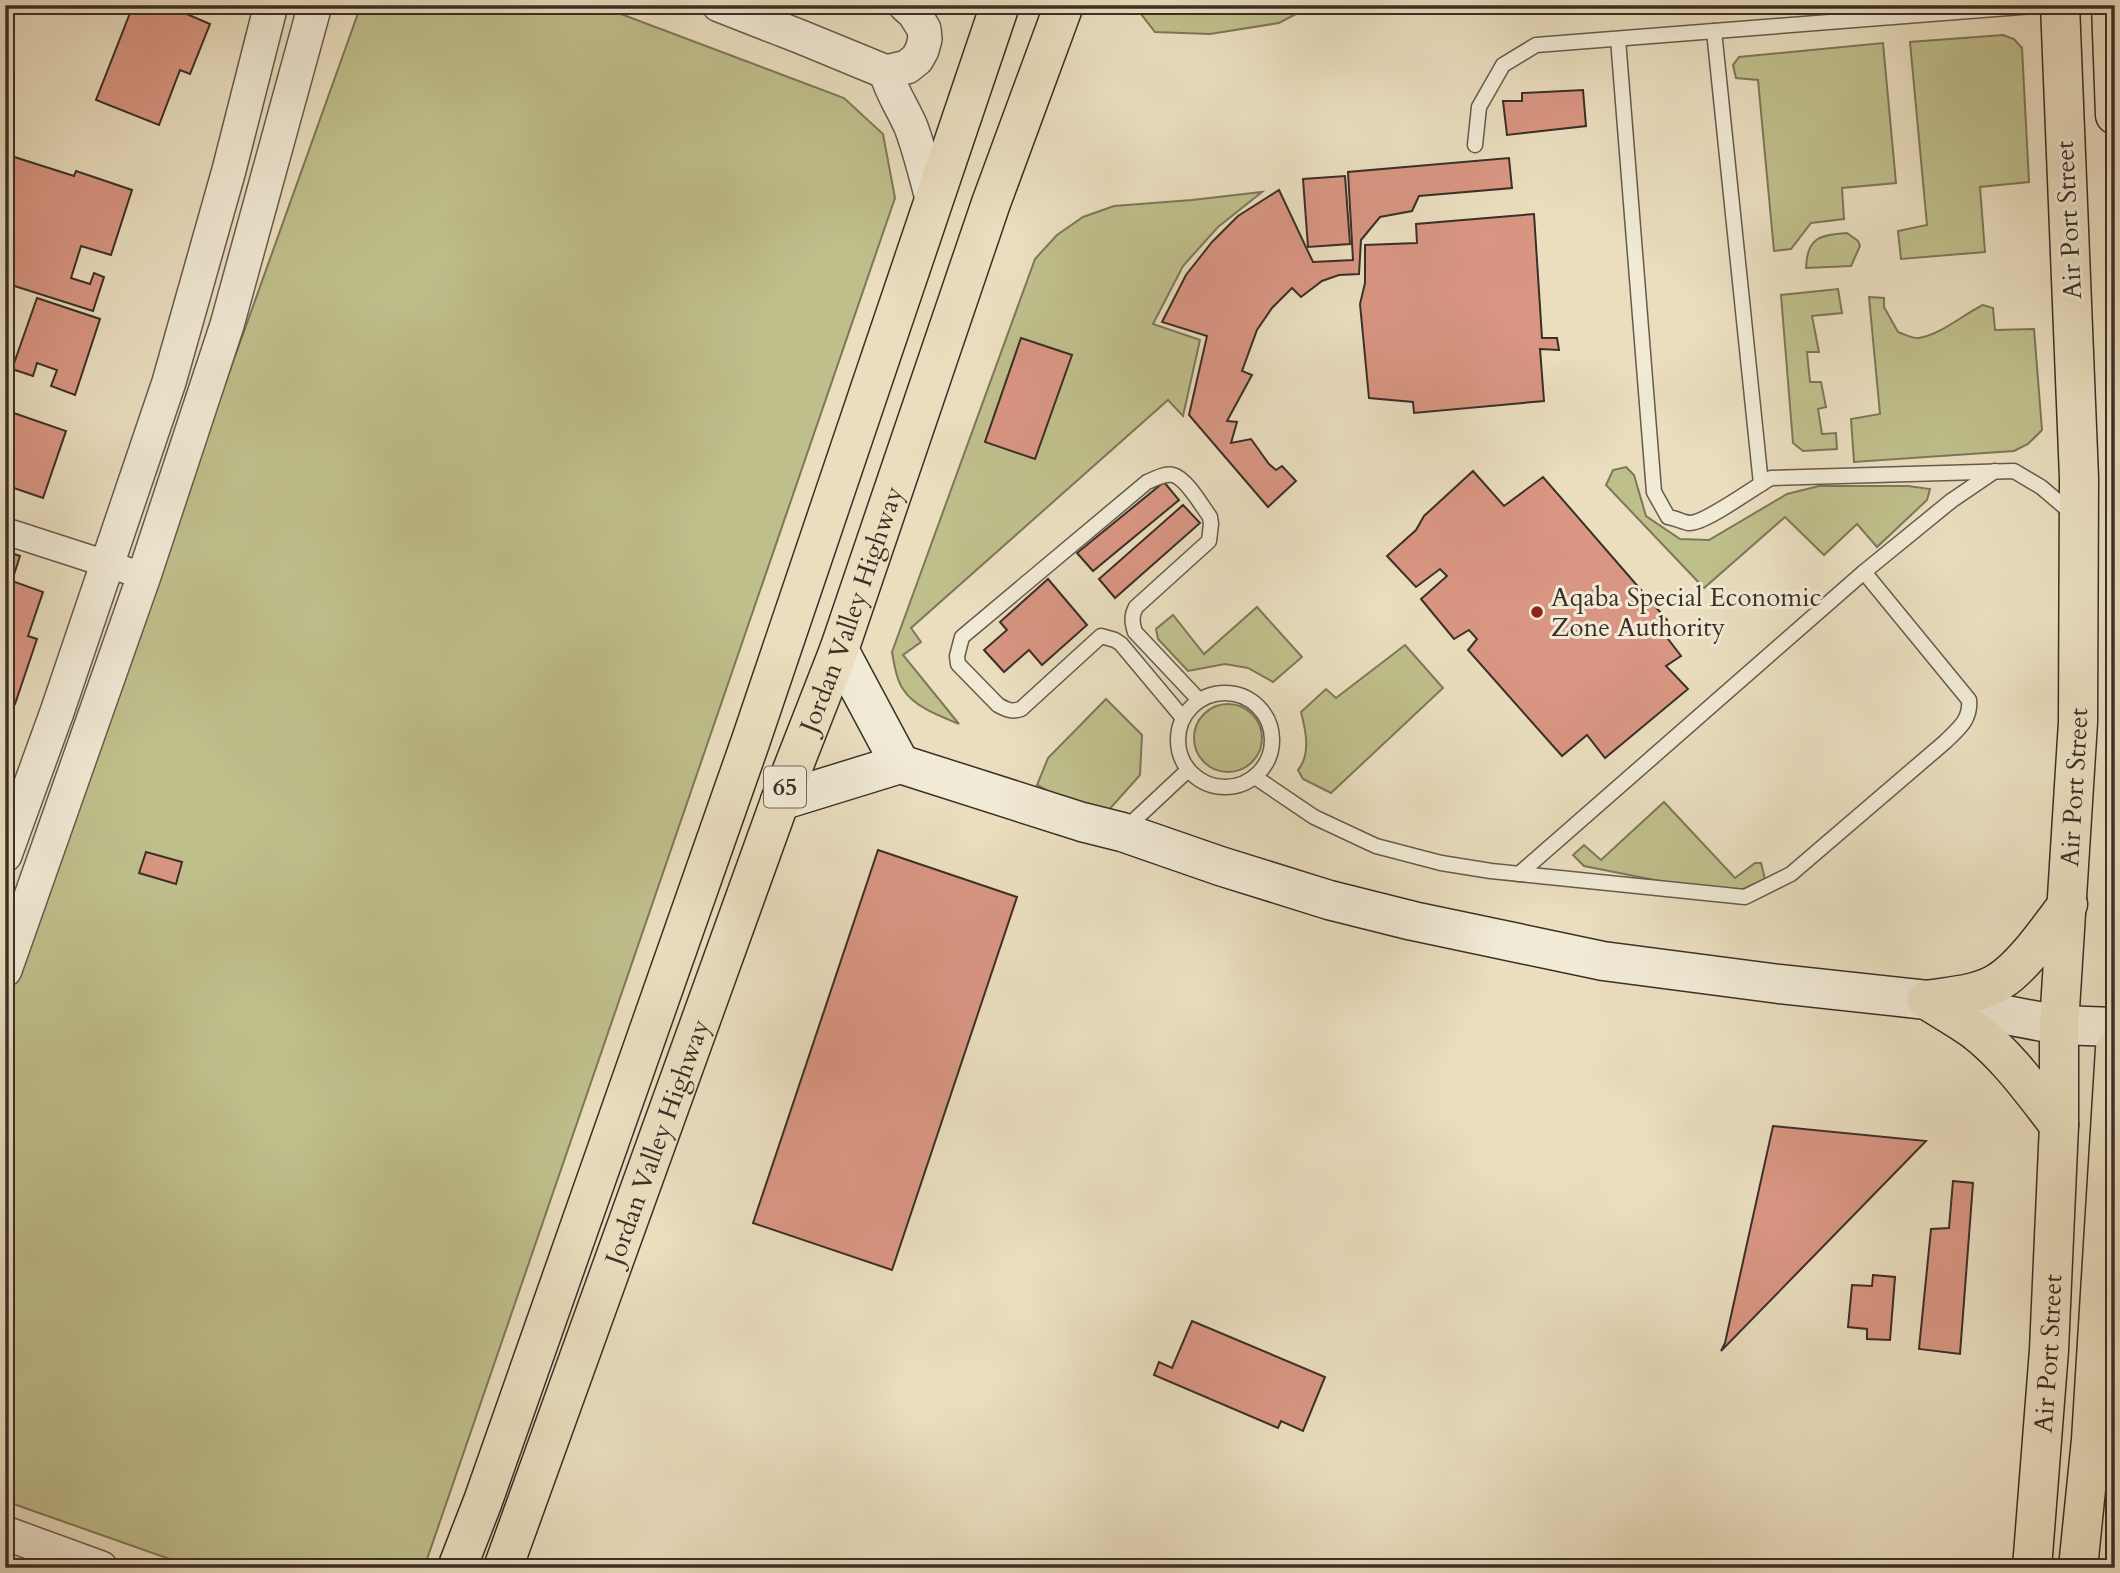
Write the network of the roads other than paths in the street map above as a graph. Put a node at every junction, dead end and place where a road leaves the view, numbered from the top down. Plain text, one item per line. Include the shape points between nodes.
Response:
1 (271, 5) edge
2 (314, 5) edge
3 (719, 5) edge
4 (905, 5) edge
5 (1000, 5) edge
6 (1064, 5) edge
7 (2046, 5) edge
8 (2060, 5) edge
9 (2111, 5) edge
10 (1714, 31) junction
11 (1618, 39) junction
12 (981, 58) junction
13 (886, 72) junction
14 (1038, 77) junction
15 (2115, 115) edge
16 (1475, 145) dead end
17 (933, 202) junction
18 (1995, 471) junction
19 (1761, 484) junction
20 (2078, 519) junction
21 (5, 531) edge
22 (106, 564) junction
23 (1864, 572) junction
24 (144, 576) junction
25 (839, 650) junction
26 (1199, 700) junction
27 (1183, 718) junction
28 (900, 764) junction
29 (1188, 770) junction
30 (1255, 777) junction
31 (780, 801) junction
32 (1122, 832) junction
33 (5, 855) edge
34 (1519, 874) junction
35 (2068, 904) junction
36 (5, 970) edge
37 (1927, 1000) junction
38 (2059, 1025) junction
39 (2115, 1027) edge
40 (2115, 1049) edge
41 (2059, 1125) junction
42 (483, 1501) junction
43 (522, 1514) junction
44 (5, 1533) edge
45 (101, 1568) edge
46 (457, 1568) edge
47 (503, 1568) edge
48 (2032, 1568) edge
49 (2078, 1568) edge

1 - 22 street via 197,288
2 - 24 street via 227,325
3 - 13 street
4 - 13 street via 924,29 922,50 907,67
5 - 12 main road, Jordan Valley Highway / 65
6 - 14 main road, Jordan Valley Highway / 65
7 - 10 lane
8 - 20 main road, Air Port Street
9 - 15 main road
10 - 11 lane
10 - 19 lane
11 - 16 lane via 1536,45 1503,65 1479,107
11 - 19 lane via 1654,492 1668,516 1692,523 1717,513
12 - 14 main road
12 - 17 main road, Jordan Valley Highway / 65
13 - 17 street via 917,144
14 - 25 main road, Jordan Valley Highway / 65
17 - 42 main road, Jordan Valley Highway / 65 via 755,729
18 - 19 lane via 1771,478
18 - 20 lane via 2014,471
18 - 23 lane
20 - 35 main road, Air Port Street via 2078,722
21 - 22 street
22 - 24 street
22 - 33 street
23 - 34 lane
23 - 34 lane via 1969,700 1966,721 1945,742 1791,874 1745,897
24 - 36 street
25 - 28 main road
25 - 31 main road, Jordan Valley Highway / 65
26 - 27 lane
26 - 27 lane via 1135,632 1132,623 1136,607 1209,541 1210,517 1181,478 1171,474 1147,482 962,638 958,664 998,705 1014,712 1101,636 1121,644
26 - 30 lane via 1229,692 1244,696 1267,717 1272,747
27 - 29 lane via 1177,740
28 - 31 main road
28 - 32 main road
29 - 30 lane via 1214,786 1230,787
29 - 32 lane
30 - 34 lane via 1314,817 1376,846 1441,863
31 - 43 main road, Jordan Valley Highway / 65
32 - 37 main road via 1329,900 1603,961
35 - 37 main road via 2029,954 2000,981 1971,993
35 - 38 main road, Air Port Street
37 - 38 main road
37 - 41 main road via 1974,1030 1998,1052
38 - 39 main road
38 - 41 main road, Air Port Street
40 - 49 main road, Air Port Street via 2091,1440
41 - 48 main road, Air Port Street via 2049,1350
42 - 43 main road
42 - 46 main road, Jordan Valley Highway / 65
43 - 47 main road, Jordan Valley Highway / 65
44 - 45 street

